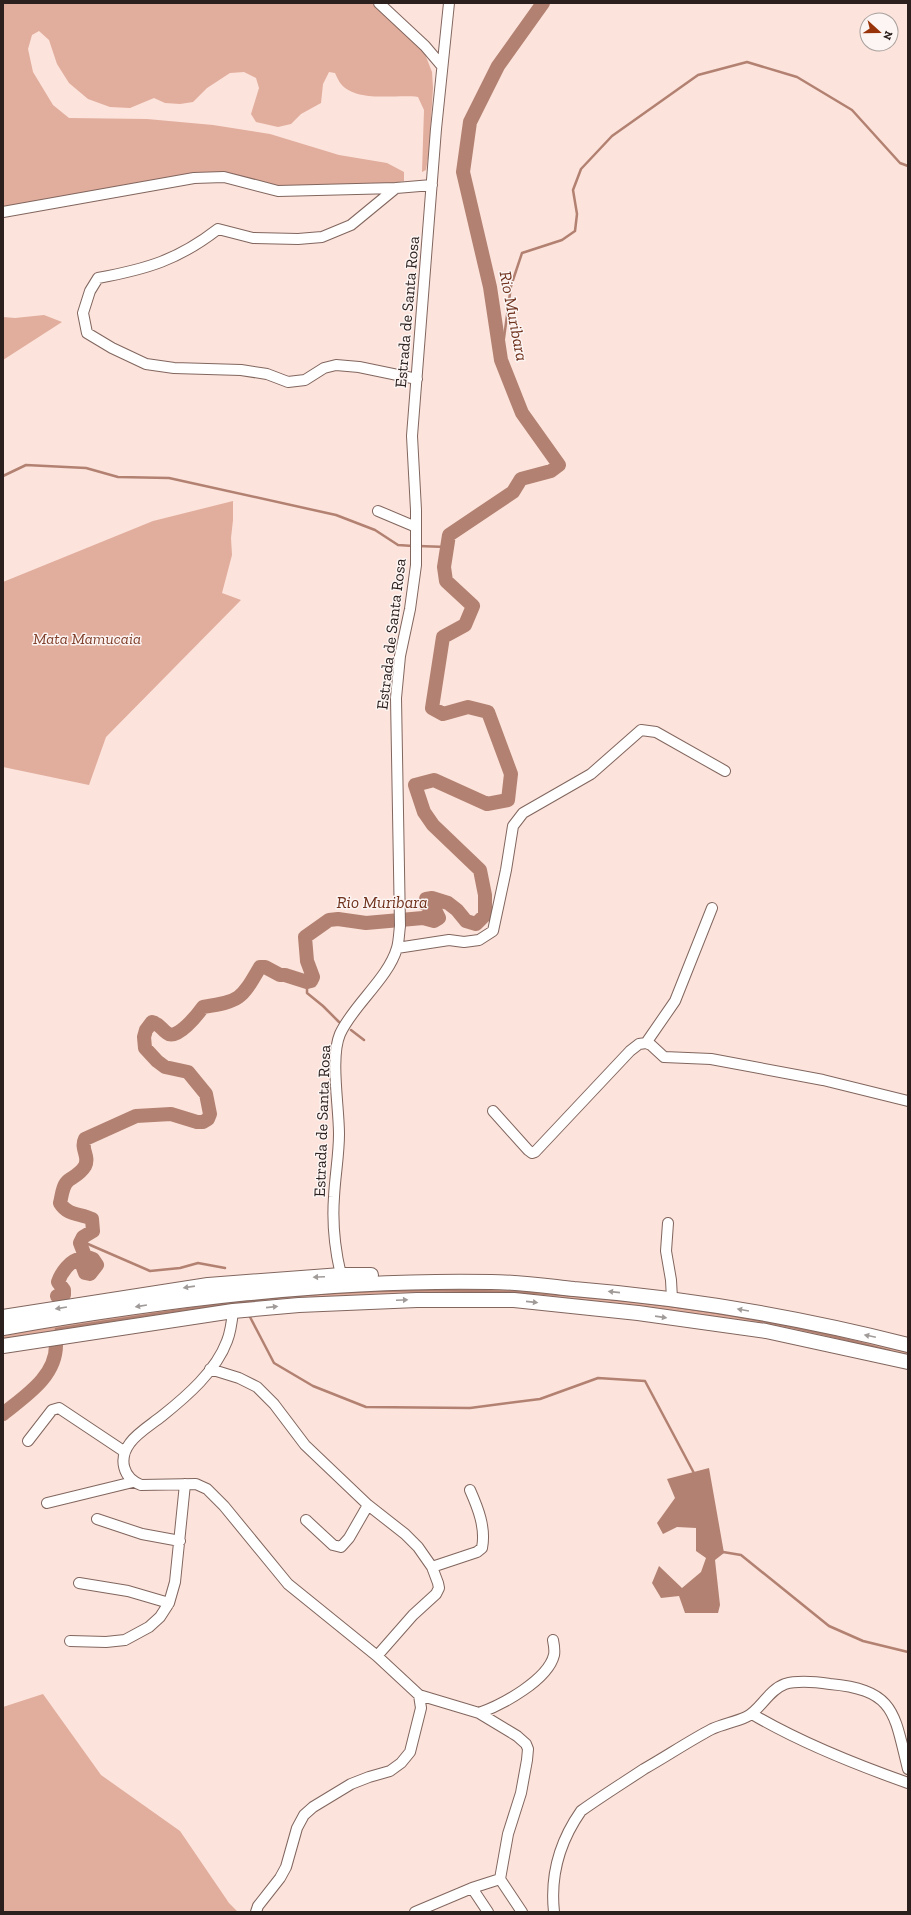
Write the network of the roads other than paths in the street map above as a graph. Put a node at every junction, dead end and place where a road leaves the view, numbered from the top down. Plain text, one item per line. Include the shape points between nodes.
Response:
1 (379, 3) edge
2 (449, 3) edge
3 (442, 66) junction
4 (432, 185) junction
5 (396, 188) junction
6 (3, 212) edge
7 (417, 379) junction
8 (378, 511) dead end
9 (416, 527) junction
10 (725, 771) dead end
11 (712, 908) dead end
12 (397, 948) junction
13 (646, 1043) junction
14 (908, 1101) edge
15 (493, 1111) dead end
16 (668, 1222) dead end
17 (341, 1276) junction
18 (594, 1290) junction
19 (672, 1299) junction
20 (233, 1311) junction
21 (3, 1317) edge
22 (3, 1328) edge
23 (908, 1345) edge
24 (3, 1346) edge
25 (908, 1362) edge
26 (210, 1369) junction
27 (28, 1441) dead end
28 (125, 1452) junction
29 (133, 1482) junction
30 (185, 1484) junction
31 (470, 1490) dead end
32 (47, 1503) dead end
33 (368, 1505) junction
34 (97, 1519) dead end
35 (306, 1520) dead end
36 (180, 1541) junction
37 (432, 1567) junction
38 (79, 1582) dead end
39 (169, 1603) junction
40 (553, 1640) dead end
41 (70, 1641) dead end
42 (377, 1656) junction
43 (419, 1696) junction
44 (479, 1713) junction
45 (752, 1714) junction
46 (908, 1769) edge
47 (908, 1783) edge
48 (500, 1879) junction
49 (472, 1888) junction
50 (418, 1911) edge
51 (256, 1912) edge
52 (488, 1912) edge
53 (522, 1912) edge
54 (554, 1912) edge

1 - 3 street via 425,46
2 - 3 street, Estrada de Santa Rosa
3 - 4 street, Estrada de Santa Rosa
4 - 5 street
4 - 7 street, Estrada de Santa Rosa
5 - 6 street via 278,191 224,177 194,178
5 - 7 street via 351,225 322,237 253,238 218,229 186,252 153,266 98,278 90,291 83,313 88,333 146,364 174,368 241,370 267,374 288,382 305,380 324,368 336,365
7 - 9 street, Estrada de Santa Rosa via 412,436
8 - 9 street
9 - 12 street, Estrada de Santa Rosa via 416,565 400,656 396,698 400,911
10 - 12 street via 656,732 641,730 591,774 523,813 517,819 513,826 493,931 479,940 449,940
11 - 13 street via 675,1001
12 - 17 street, Estrada de Santa Rosa via 389,964 348,1021 336,1051 339,1134 334,1232
13 - 14 street via 664,1057 719,1061 823,1080
13 - 15 street via 630,1050 535,1152 528,1150
16 - 19 street via 666,1251
17 - 18 highway via 528,1278 567,1282
17 -> 21 highway via 208,1285
19 -> 18 highway
18 -> 22 highway via 493,1282 360,1284 154,1304
23 -> 19 highway via 768,1315
20 - 24 highway
20 -> 25 highway via 299,1305 417,1300 514,1300 638,1313 766,1331
20 - 26 street via 227,1342
26 - 28 street via 170,1410 130,1442
26 - 33 street via 257,1387 274,1404 305,1445
27 - 28 street via 52,1410 60,1408
28 - 29 street via 123,1462 127,1476
29 - 30 street via 141,1486
29 - 32 street
30 - 36 street
30 - 42 street via 196,1484 207,1489 288,1584
31 - 37 street via 479,1512 482,1548
33 - 35 street via 349,1538 340,1547 333,1545
33 - 37 street via 405,1534
34 - 36 street via 142,1534
36 - 39 street via 175,1582
37 - 42 street via 439,1588 436,1594 413,1615
38 - 39 street via 128,1591
39 - 41 street via 160,1617 149,1627 125,1640
40 - 44 street via 554,1657 529,1687 500,1706
42 - 43 street
43 - 44 street
43 - 51 street via 421,1708 410,1752 390,1771 351,1784 304,1814 296,1828 286,1867
44 - 48 street via 517,1736 528,1749
45 - 46 street via 762,1701 785,1684 806,1681 859,1689 877,1696 894,1716 903,1741
45 - 47 street via 828,1752
45 - 54 street via 714,1729 680,1747 581,1811 571,1824 559,1850 554,1884
48 - 49 street
48 - 53 street
49 - 50 street
49 - 52 street

